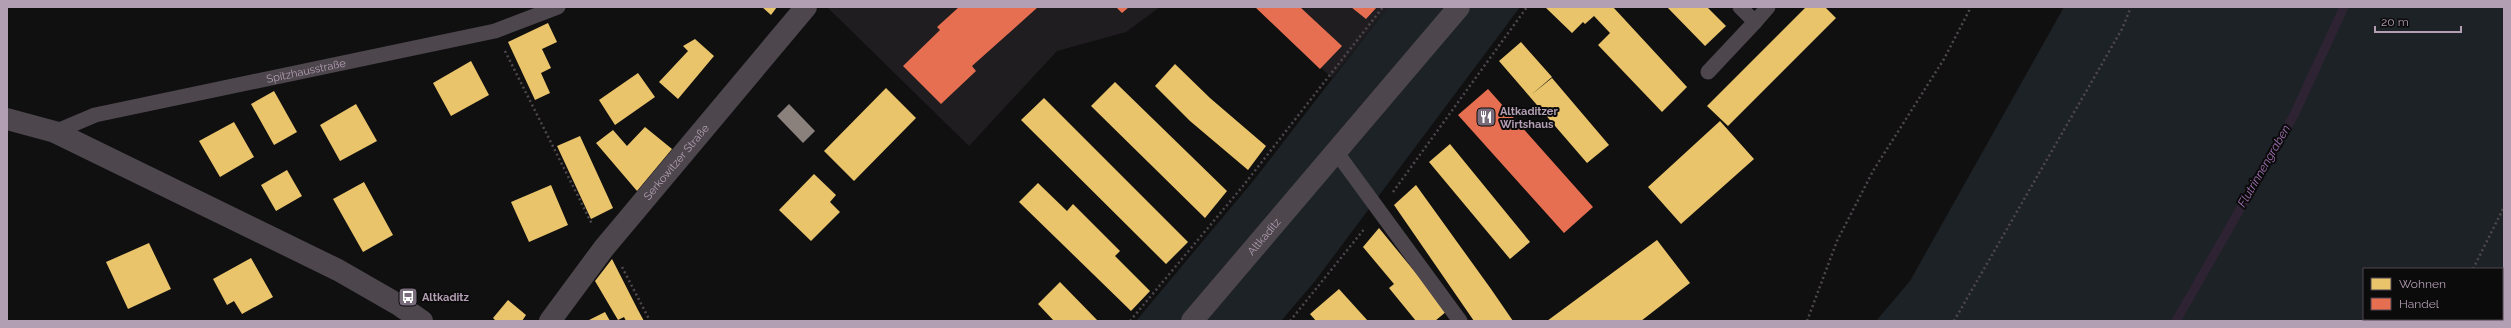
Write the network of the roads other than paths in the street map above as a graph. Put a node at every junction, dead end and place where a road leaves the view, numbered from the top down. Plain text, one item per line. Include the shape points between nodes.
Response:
1 (558, 7) edge
2 (806, 7) edge
3 (1460, 7) edge
4 (1740, 7) edge
5 (1768, 7) edge
6 (1755, 22) junction
7 (1708, 72) dead end
8 (7, 118) edge
9 (55, 132) junction
10 (1336, 153) junction
11 (422, 321) edge
12 (550, 321) edge
13 (1192, 321) edge
14 (1460, 321) edge

1 - 9 lane, Spitzhausstraße via 495,31 95,115
2 - 12 street, Serkowitzer Straße via 604,248
3 - 10 street, Altkaditz
4 - 6 lane
5 - 6 lane
6 - 7 lane
8 - 9 street
9 - 11 street via 338,270 399,304
10 - 13 street, Altkaditz
10 - 14 lane

